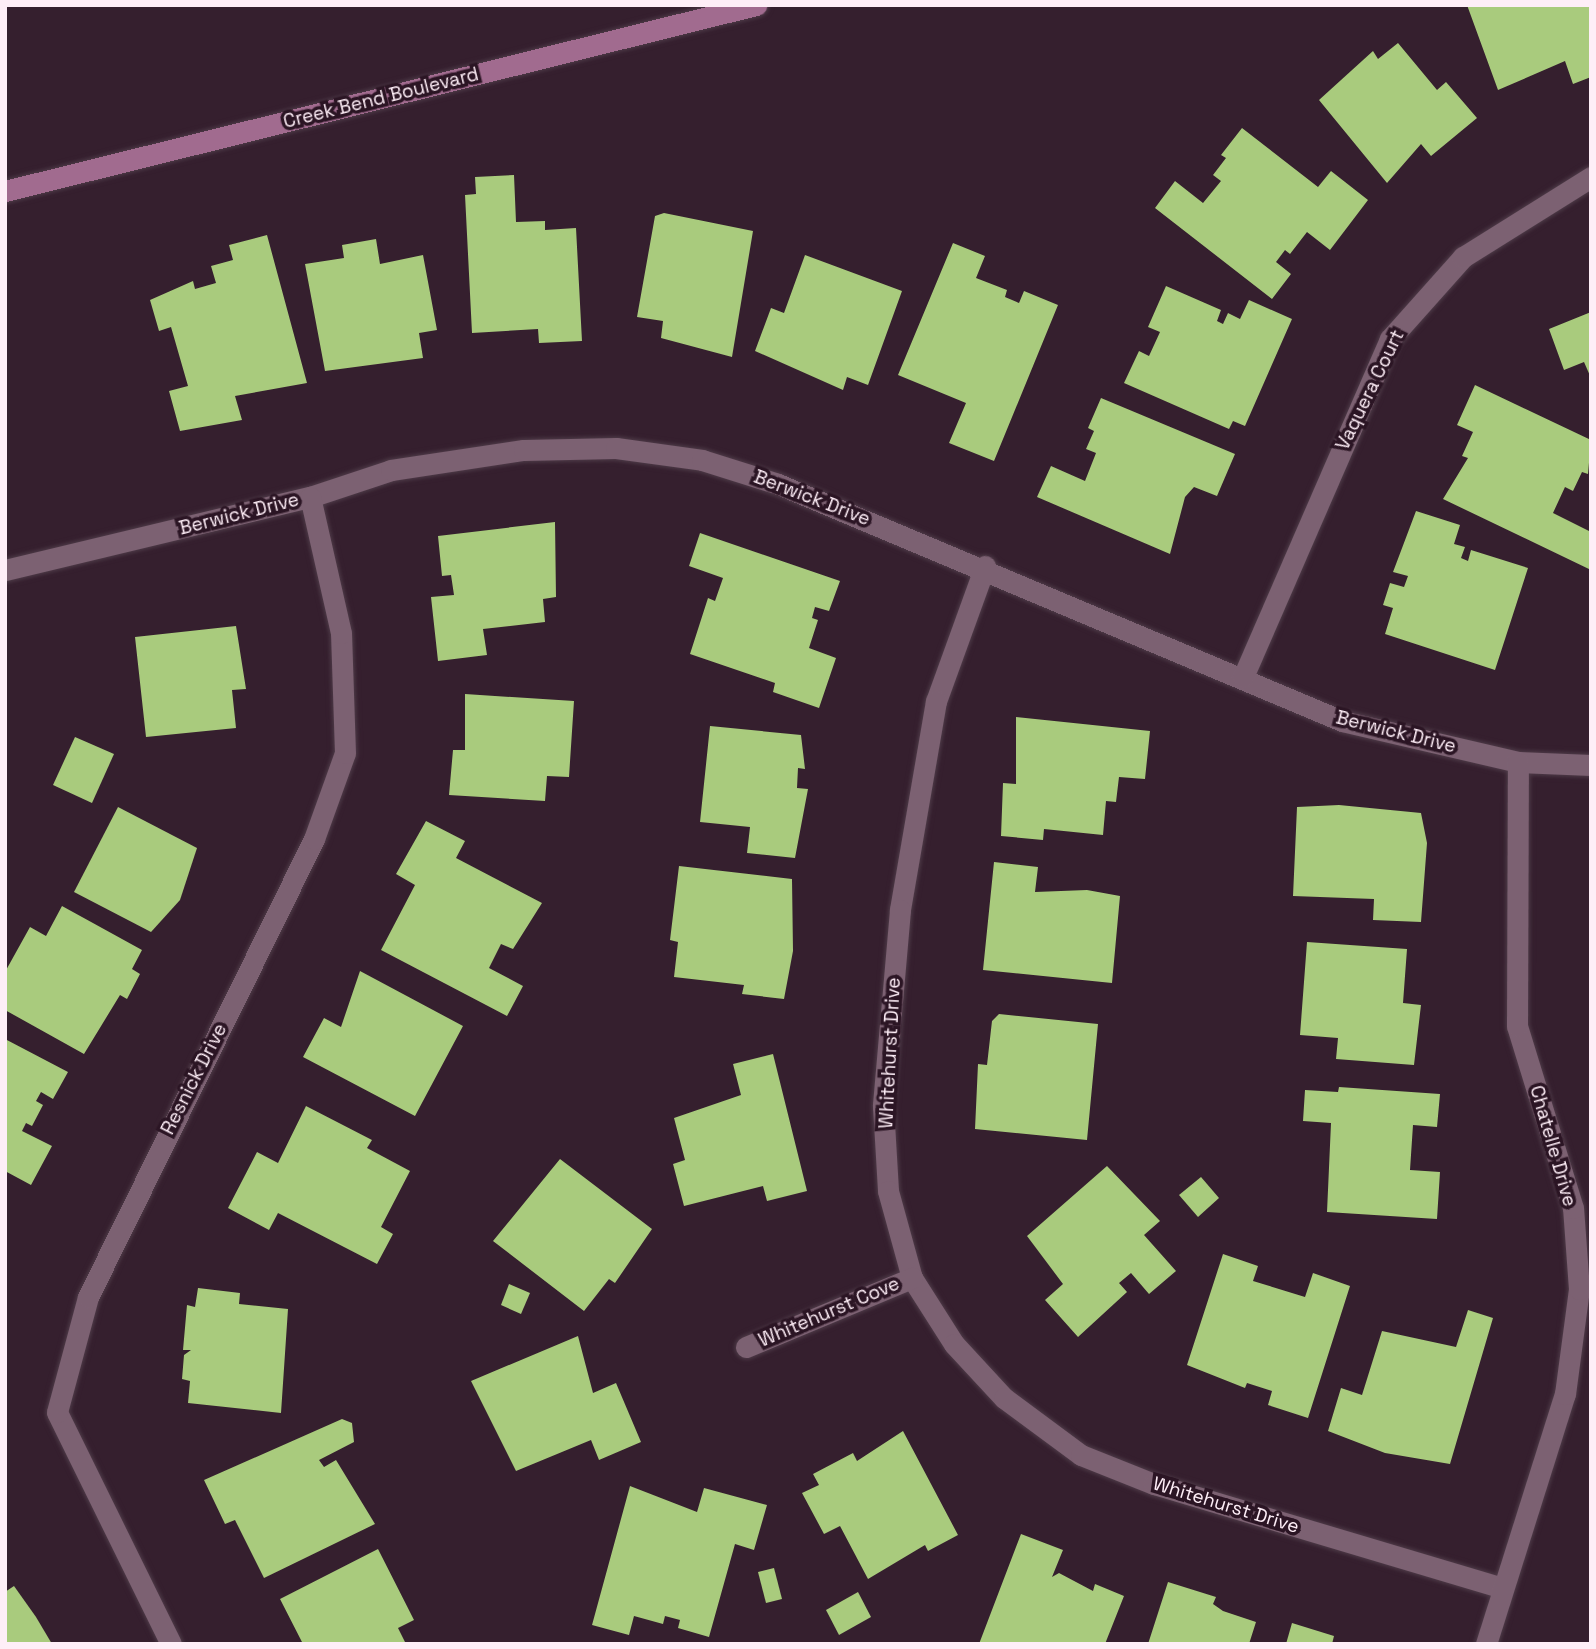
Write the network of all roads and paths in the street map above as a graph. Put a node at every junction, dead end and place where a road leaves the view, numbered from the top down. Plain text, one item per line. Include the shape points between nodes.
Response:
1 (756, 5) edge
2 (1591, 177) edge
3 (5, 191) edge
4 (310, 497) junction
5 (985, 566) junction
6 (5, 570) edge
7 (1243, 677) junction
8 (1518, 762) junction
9 (1591, 765) edge
10 (912, 1278) junction
11 (746, 1347) dead end
12 (1503, 1588) junction
13 (172, 1644) edge
14 (1486, 1644) edge

1 - 3 street, Creek Bend Boulevard
2 - 7 street, Vaquera Court via 1463,257 1390,340
4 - 5 street, Berwick Drive via 391,470 524,450 617,448 702,460 778,484
4 - 6 street, Berwick Drive
4 - 13 street, Resnick Drive via 341,633 345,753 314,839 88,1297 57,1412
5 - 7 street, Berwick Drive
5 - 10 street, Whitehurst Drive via 936,701 900,910 884,1105 888,1191
7 - 8 street, Berwick Drive via 1342,721
8 - 9 street, Berwick Drive
8 - 12 street, Chatelle Drive via 1517,1026 1573,1208 1578,1289 1565,1394
10 - 11 street, Whitehurst Cove
10 - 12 street, Whitehurst Drive via 954,1344 1004,1398 1081,1455 1154,1484
12 - 14 street, Chatelle Drive

